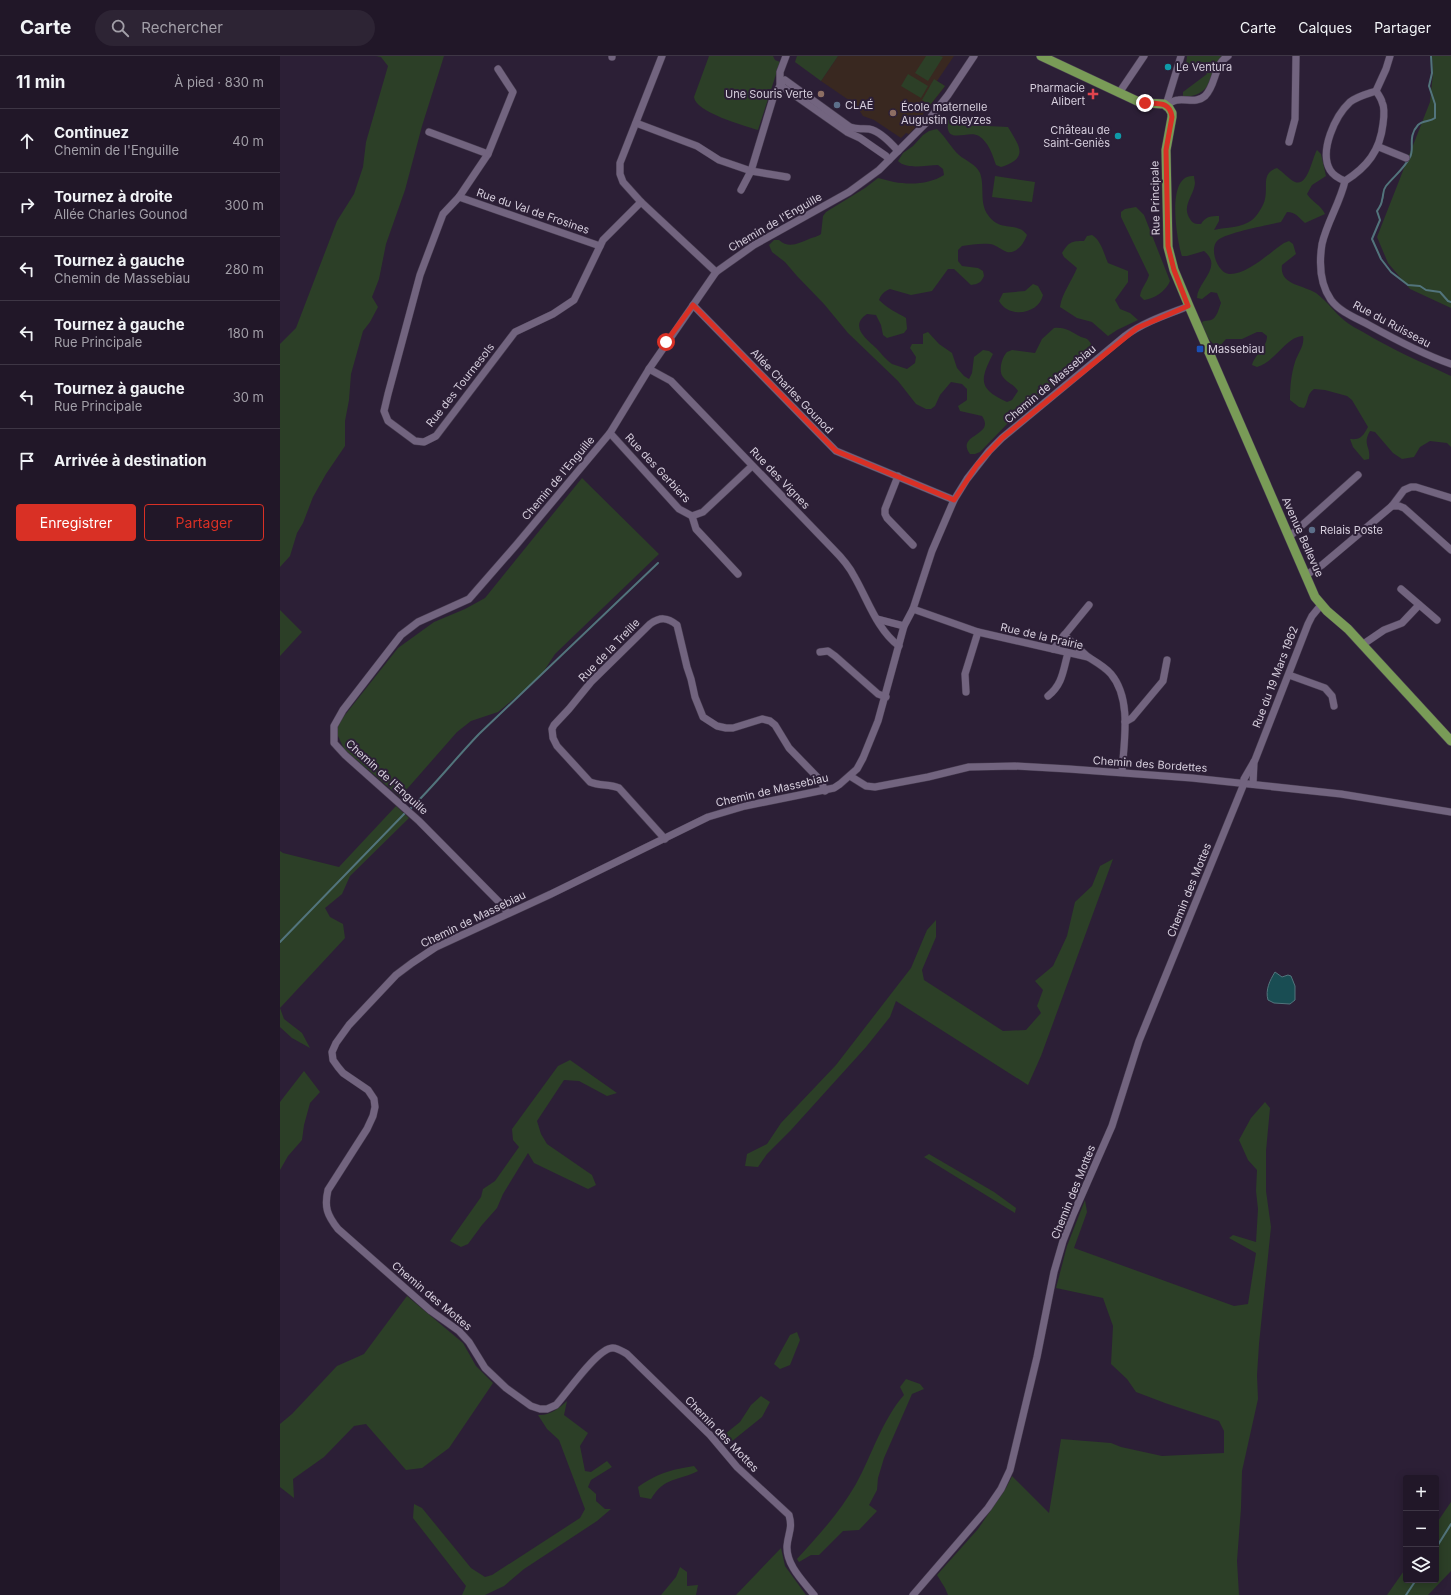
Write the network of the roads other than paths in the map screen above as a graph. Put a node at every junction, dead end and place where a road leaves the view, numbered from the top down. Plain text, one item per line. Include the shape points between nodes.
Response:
1 (662, 56) edge
2 (974, 56) edge
3 (1144, 56) edge
4 (1180, 56) edge
5 (1228, 56) edge
6 (1296, 56) edge
7 (1390, 56) edge
8 (1046, 57) edge
9 (785, 59) edge
10 (498, 69) dead end
11 (783, 83) junction
12 (1376, 91) junction
13 (1119, 93) junction
14 (1166, 105) junction
15 (636, 123) junction
16 (863, 130) junction
17 (429, 132) dead end
18 (860, 138) junction
19 (1289, 142) dead end
20 (1379, 147) junction
21 (898, 151) junction
22 (488, 154) junction
23 (1406, 158) dead end
24 (889, 160) junction
25 (751, 171) junction
26 (786, 177) dead end
27 (1345, 182) junction
28 (741, 190) dead end
29 (459, 197) junction
30 (640, 202) junction
31 (600, 246) junction
32 (716, 272) junction
33 (574, 300) joint
34 (693, 305) junction
35 (1188, 306) junction
36 (1451, 364) edge
37 (648, 369) junction
38 (610, 433) junction
39 (752, 466) junction
40 (1358, 475) dead end
41 (898, 476) junction
42 (1451, 498) edge
43 (954, 500) junction
44 (1392, 506) junction
45 (692, 516) junction
46 (1289, 537) junction
47 (913, 545) dead end
48 (1451, 550) edge
49 (738, 574) dead end
50 (1306, 575) junction
51 (1401, 590) dead end
52 (1089, 605) dead end
53 (1321, 605) junction
54 (1419, 605) junction
55 (913, 609) junction
56 (877, 618) junction
57 (1437, 620) dead end
58 (904, 626) junction
59 (978, 632) junction
60 (1064, 635) junction
61 (1362, 645) junction
62 (899, 646) junction
63 (1053, 649) junction
64 (820, 652) dead end
65 (1068, 653) junction
66 (1088, 657) junction
67 (1167, 660) dead end
68 (1289, 675) junction
69 (966, 692) dead end
70 (1048, 696) dead end
71 (886, 697) junction
72 (1334, 706) dead end
73 (1125, 722) junction
74 (1451, 741) edge
75 (1255, 760) junction
76 (1122, 772) junction
77 (850, 776) junction
78 (1244, 783) junction
79 (1253, 784) junction
80 (825, 790) junction
81 (1451, 812) edge
82 (665, 839) junction
83 (508, 913) junction
84 (332, 1052) joint
85 (814, 1595) edge
86 (913, 1595) edge

1 - 15 street
2 - 21 street, Chemin de l'Enguille via 927,122
3 - 13 street
4 - 14 street
5 - 14 street via 1219,64 1210,89 1204,97 1191,101 1177,100
6 - 19 street via 1295,119
7 - 12 street
8 - 13 main road
9 - 11 street via 780,72
10 - 22 street via 512,92
11 - 16 street via 850,127
11 - 18 street via 847,132
11 - 25 street via 774,95
12 - 20 street via 1382,102 1384,115
12 - 27 street via 1350,102 1336,121 1330,135 1328,164 1331,172
13 - 14 main road via 1141,102
14 - 35 main road, Rue Principale via 1172,117 1166,150 1168,246
15 - 25 street via 697,146 719,160
15 - 30 street via 620,163 620,174 623,182
16 - 18 street
16 - 21 street via 874,131
17 - 22 street
18 - 24 street
20 - 23 street
20 - 27 street via 1364,167
21 - 24 street, Chemin de l'Enguille
22 - 29 street
24 - 32 street, Chemin de l'Enguille via 849,192 754,245
25 - 26 street
25 - 28 street
27 - 36 street, Rue du Ruisseau via 1322,245 1320,264 1326,292 1345,312 1410,347
29 - 31 street, Rue du Val de Frosines
29 - 33 street, Rue des Tournesols via 443,214 420,275 384,411 388,422 415,440 424,442 436,436 515,332 553,314
30 - 31 street, Rue du Val de Frosines
30 - 32 street
31 - 33 street, Rue du Val de Frosines
32 - 34 street, Chemin de l'Enguille
34 - 37 street, Chemin de l'Enguille
34 - 41 street, Allée Charles Gounod via 836,451
35 - 43 street, Chemin de Massebiau via 1137,328 1008,433 977,465
35 - 46 main road, Avenue Bellevue
37 - 38 street, Chemin de l'Enguille
37 - 39 street, Rue des Vignes via 671,381
38 - 45 street, Rue des Gerbiers via 679,509
38 - 83 street, Chemin de l'Enguille via 469,599 418,622 400,635 343,710 334,726 334,743 345,755 420,822
39 - 45 street, Rue des Gerbiers via 703,512
39 - 56 street, Rue des Vignes via 846,564
40 - 46 street
41 - 43 street, Allée Charles Gounod
41 - 47 street via 885,514
42 - 44 street via 1411,487 1404,490
43 - 55 street, Chemin de Massebiau via 932,551
44 - 48 street via 1404,508
44 - 50 street via 1322,565
45 - 49 street, Rue des Gerbiers via 696,529
46 - 50 main road, Avenue Bellevue
50 - 53 main road, Avenue Bellevue
51 - 54 street
52 - 60 street
53 - 61 main road, Avenue Bellevue
53 - 68 street, Rue du 19 Mars 1962 via 1312,616
54 - 57 street
54 - 61 street via 1402,623 1384,630
55 - 58 street, Chemin de Massebiau
55 - 59 street, Rue de la Prairie
56 - 58 street
56 - 62 street, Rue des Vignes
58 - 62 street, Chemin de Massebiau
59 - 63 street, Rue de la Prairie
59 - 69 street via 965,674
60 - 63 street
60 - 66 street
61 - 74 main road, Avenue Bellevue
62 - 71 street, Chemin de Massebiau
63 - 65 street, Rue de la Prairie
64 - 71 street via 828,652 835,656 878,694
65 - 66 street, Rue de la Prairie
65 - 70 street via 1061,683
66 - 73 street, Rue de la Prairie via 1103,666 1117,684 1123,695
67 - 73 street via 1163,681 1132,718
68 - 72 street via 1324,688 1332,696
68 - 75 street, Rue du 19 Mars 1962
71 - 77 street, Chemin de Massebiau via 863,758
73 - 76 street, Rue de la Prairie
75 - 78 street, Rue du 19 Mars 1962
75 - 79 street, Rue du 19 Mars 1962
76 - 77 street, Chemin des Bordettes via 1015,766 969,767 875,787 866,786
76 - 78 street, Chemin des Bordettes
77 - 80 street, Chemin de Massebiau via 840,784
78 - 79 street, Chemin des Bordettes
78 - 86 street, Chemin des Mottes via 1139,1041 1112,1126 1063,1241 1010,1470 988,1508
79 - 81 street, Chemin des Bordettes via 1340,794
80 - 82 street, Chemin de Massebiau via 725,811
80 - 82 street, Rue de la Treille via 821,781 789,748 770,721 762,719 726,728 717,726 703,717 686,667 677,625 666,618 661,618 650,624 591,682 554,724 552,734 558,746 590,782 620,788
82 - 83 street, Chemin de Massebiau
83 - 84 street, Chemin de Massebiau via 436,947 396,975 349,1024
84 - 85 street, Chemin des Mottes via 333,1060 343,1073 368,1090 374,1099 375,1107 367,1129 328,1190 326,1209 338,1229 431,1311 459,1331 488,1372 531,1406 547,1409 556,1405 594,1359 604,1351 612,1348 627,1354 710,1435 737,1467 789,1515 791,1523 787,1545 790,1562

